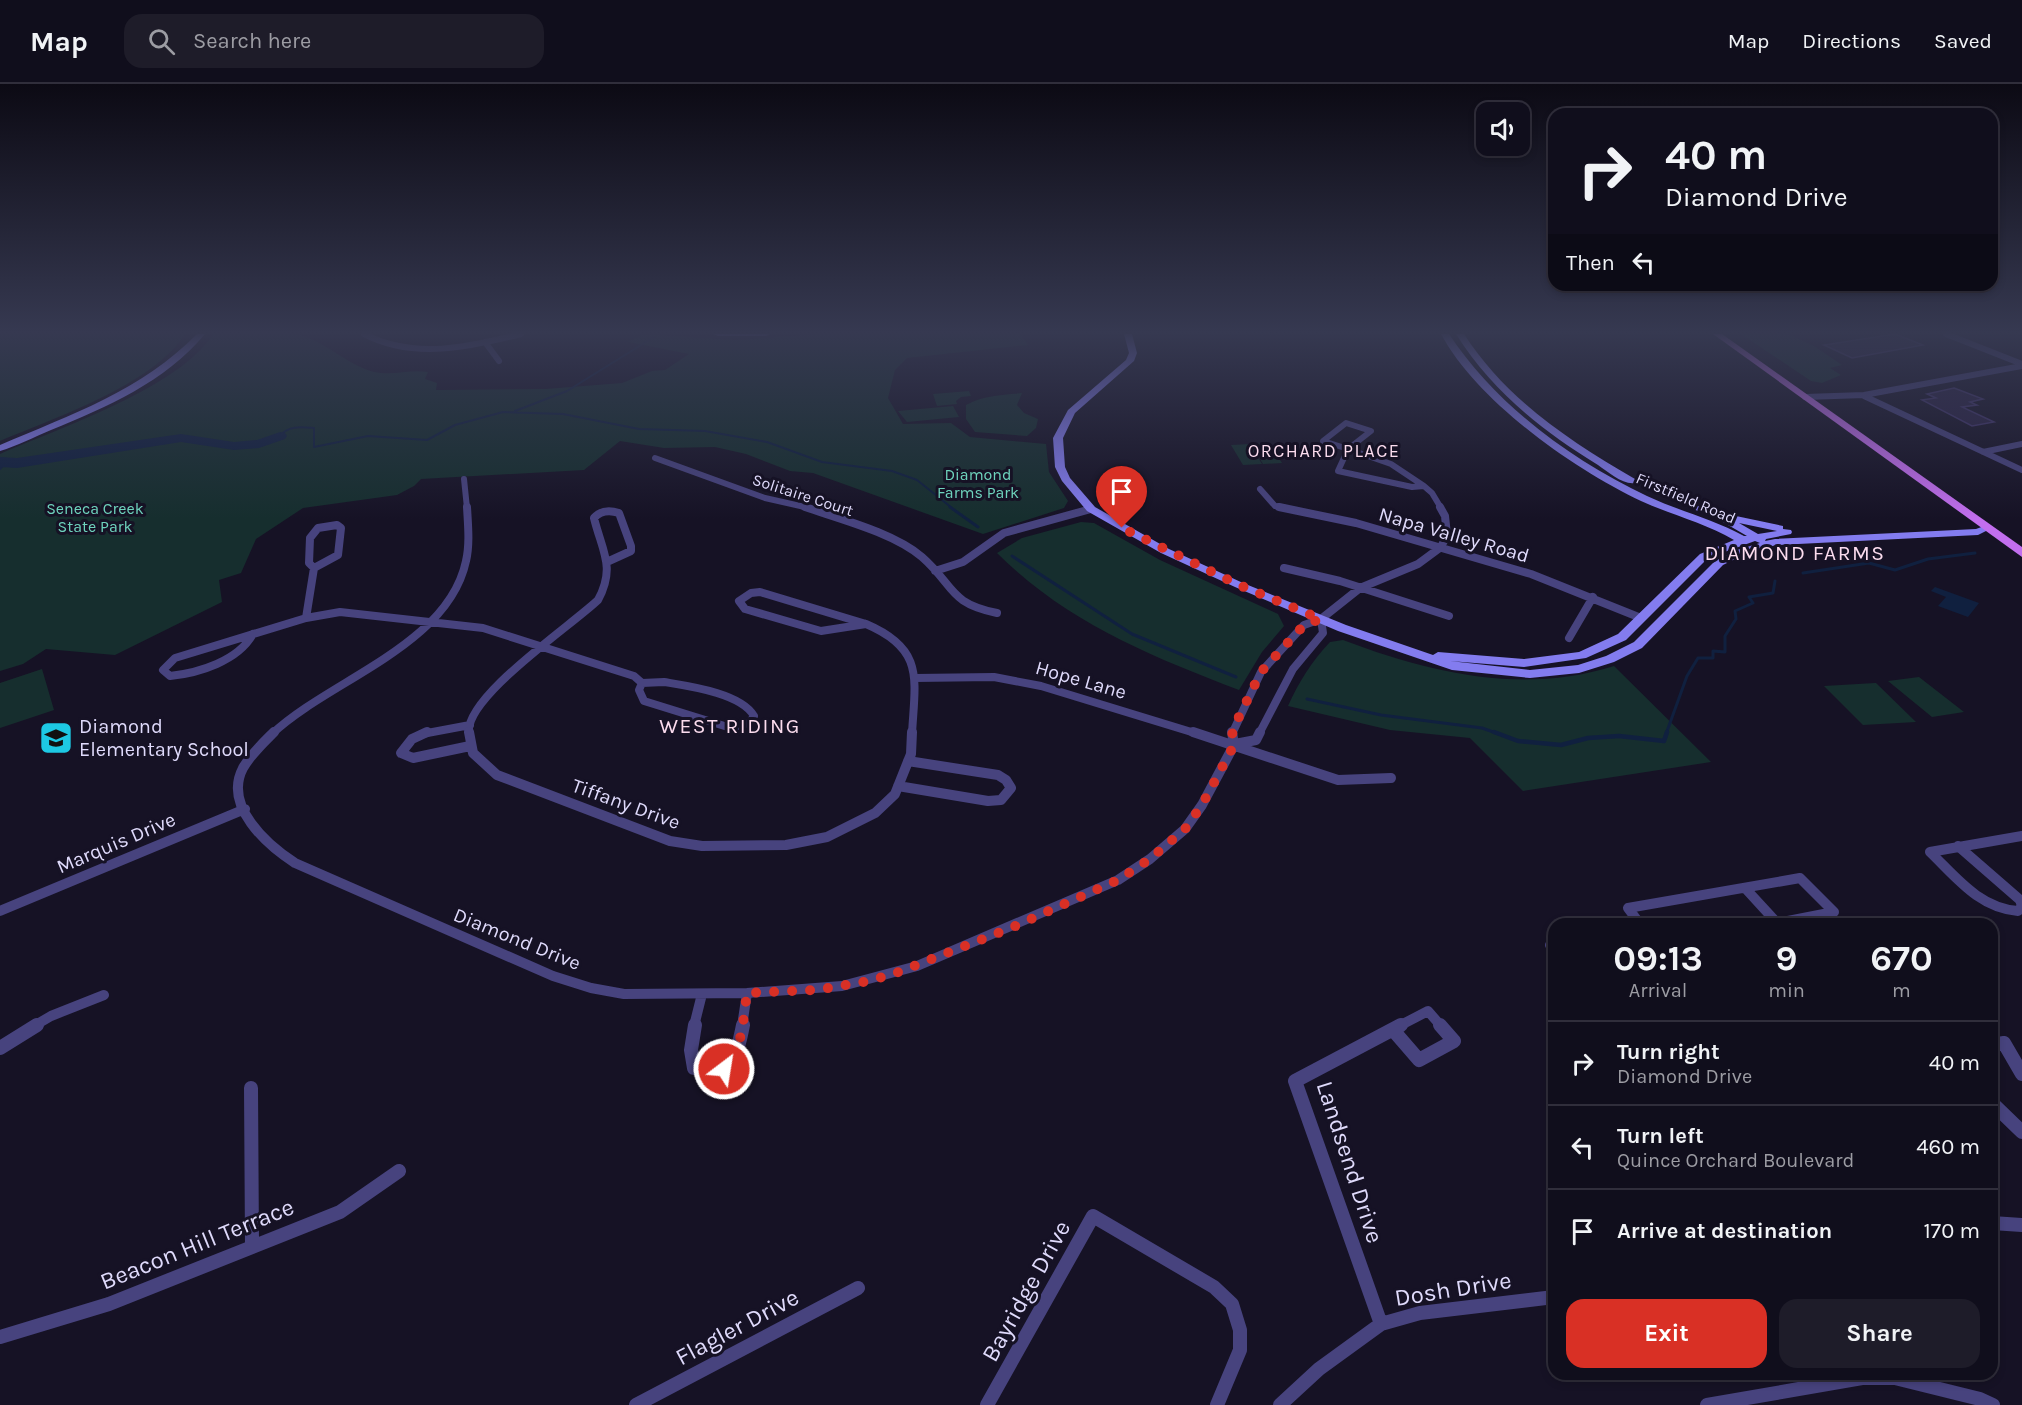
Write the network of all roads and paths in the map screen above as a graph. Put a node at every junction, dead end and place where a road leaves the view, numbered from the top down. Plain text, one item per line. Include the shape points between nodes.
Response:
1 (118, 396) edge
2 (1090, 396) edge
3 (1497, 396) edge
4 (1514, 396) edge
5 (1845, 396) edge
6 (1865, 396) edge
7 (1805, 397) joint
8 (2022, 444) edge
9 (0, 448) edge
10 (1348, 449) junction
11 (1983, 452) junction
12 (655, 458) dead end
13 (2022, 470) edge
14 (464, 479) dead end
15 (1425, 486) junction
16 (1260, 489) dead end
17 (1090, 509) junction
18 (1720, 516) junction
19 (1987, 528) junction
20 (1799, 531) junction
21 (1743, 540) junction
22 (1755, 542) junction
23 (1441, 547) junction
24 (2022, 553) edge
25 (609, 561) junction
26 (314, 568) junction
27 (1284, 568) dead end
28 (935, 571) junction
29 (1360, 588) junction
30 (1593, 597) junction
31 (997, 613) dead end
32 (1449, 616) dead end
33 (306, 618) junction
34 (1641, 618) junction
35 (1321, 619) junction
36 (430, 620) junction
37 (866, 624) junction
38 (253, 634) junction
39 (1569, 638) dead end
40 (545, 646) junction
41 (1418, 656) junction
42 (915, 678) junction
43 (642, 683) junction
44 (470, 724) junction
45 (1234, 745) junction
46 (470, 746) junction
47 (908, 761) junction
48 (1391, 778) dead end
49 (898, 786) junction
50 (245, 809) junction
51 (2022, 836) edge
52 (1958, 846) junction
53 (1746, 888) junction
54 (2022, 906) edge
55 (0, 911) edge
56 (1636, 918) edge
57 (1773, 918) edge
58 (1803, 918) edge
59 (747, 993) junction
60 (104, 994) dead end
61 (702, 994) junction
62 (1393, 1030) junction
63 (1998, 1044) edge
64 (0, 1048) edge
65 (2022, 1074) edge
66 (251, 1088) dead end
67 (1998, 1109) edge
68 (2022, 1132) edge
69 (399, 1171) dead end
70 (1998, 1223) edge
71 (2022, 1225) edge
72 (252, 1246) junction
73 (858, 1288) dead end
74 (1548, 1298) edge
75 (1381, 1324) junction
76 (0, 1337) edge
77 (1851, 1380) edge
78 (1903, 1380) edge
79 (636, 1405) edge
80 (987, 1405) edge
81 (1217, 1405) edge
82 (1281, 1405) edge
83 (1707, 1405) edge
84 (1993, 1405) edge

1 - 9 street
2 - 17 street via 1071,412 1059,438 1060,467
3 - 21 street, Firstfield Road via 1549,440 1633,493 1711,523
4 - 18 street, Firstfield Road via 1562,436 1648,490
5 - 7 street
6 - 11 street
7 - 19 main road
8 - 11 street
10 - 10 street via 1356,443 1371,431 1346,423 1323,441
10 - 15 street via 1390,464
10 - 15 street via 1338,471 1412,487
11 - 13 street
12 - 28 street, Solitaire Court via 891,539 922,557
14 - 36 street, Diamond Drive via 466,567 456,588
15 - 23 street via 1440,503 1445,516 1447,535
16 - 23 street, Napa Valley Road via 1275,506
17 - 28 street via 1004,533 963,562
17 - 35 street via 1165,551
18 - 20 street
18 - 22 street, Firstfield Road
19 - 20 street via 1963,524
19 - 22 street via 1978,532
19 - 24 main road
20 - 22 street
21 - 22 street
21 - 34 street via 1704,556
22 - 41 street via 1719,563 1638,645 1595,665 1530,674 1456,667
23 - 29 street, Diamond Drive via 1418,564
23 - 30 street, Napa Valley Road
25 - 25 street via 594,518 599,513 614,511 620,513 632,543 631,551
25 - 40 street via 606,587 593,607
26 - 26 street via 309,563 312,532 337,525 341,528 338,555
26 - 33 street
27 - 29 street
28 - 31 street, Solitaire Court via 959,599 973,608
29 - 32 street
29 - 35 street, Diamond Drive
30 - 34 street, Napa Valley Road
30 - 39 street
33 - 36 street via 340,612
33 - 38 street
34 - 41 street via 1610,644 1568,658 1524,663
35 - 41 street
35 - 45 street, Diamond Drive via 1304,625 1261,672 1232,731
35 - 45 street via 1323,633 1293,669 1256,740
36 - 40 street via 483,627
36 - 50 street, Diamond Drive via 396,650 266,737 249,756 241,773 238,790
37 - 37 street via 759,592 739,601 745,609 821,632
37 - 42 street via 899,641
38 - 38 street via 175,658 163,670 170,676 180,675 236,655
40 - 43 street via 634,676
40 - 44 street via 484,698
42 - 45 street, Hope Lane via 994,677 1041,686
42 - 47 street, Tiffany Drive
43 - 43 street via 639,690 645,701 701,720 730,728 749,723 754,716 744,704 663,681
44 - 46 street
44 - 46 street via 420,735 409,740 401,753 413,758
45 - 48 street, Hope Lane via 1338,780
45 - 59 street, Diamond Drive via 1185,829 1118,880 896,973 834,987
46 - 49 street, Tiffany Drive via 488,770 497,775 670,841 702,846 786,845 827,837 875,813
47 - 49 street, Tiffany Drive
47 - 49 street via 998,775 1011,788 1001,800 988,801
50 - 55 street, Marquis Drive
50 - 61 street, Diamond Drive via 264,842 296,863 553,976 624,994
51 - 52 street
52 - 54 street via 2020,900
52 - 54 street via 1930,852 1987,904 2007,912 2018,911
53 - 56 street via 1628,908
53 - 57 street
53 - 58 street via 1800,878 1834,912
59 - 61 street, Diamond Drive
59 - 61 street via 732,1061 724,1069 711,1072 694,1068 691,1059
60 - 64 street via 51,1017
62 - 62 street, Landsend Drive via 1428,1011 1454,1041 1419,1060
62 - 75 street, Landsend Drive via 1295,1082
63 - 65 street via 2004,1043
66 - 72 street
67 - 68 street
69 - 72 street, Beacon Hill Terrace via 340,1212
70 - 71 street
72 - 76 street, Beacon Hill Terrace via 109,1305
73 - 79 street, Flagler Drive
74 - 75 street, Dosh Drive via 1420,1313
75 - 82 street, Dosh Drive via 1320,1369
77 - 83 street
78 - 84 street
80 - 81 street, Bayridge Drive via 1094,1216 1214,1287 1232,1304 1240,1330 1240,1350

